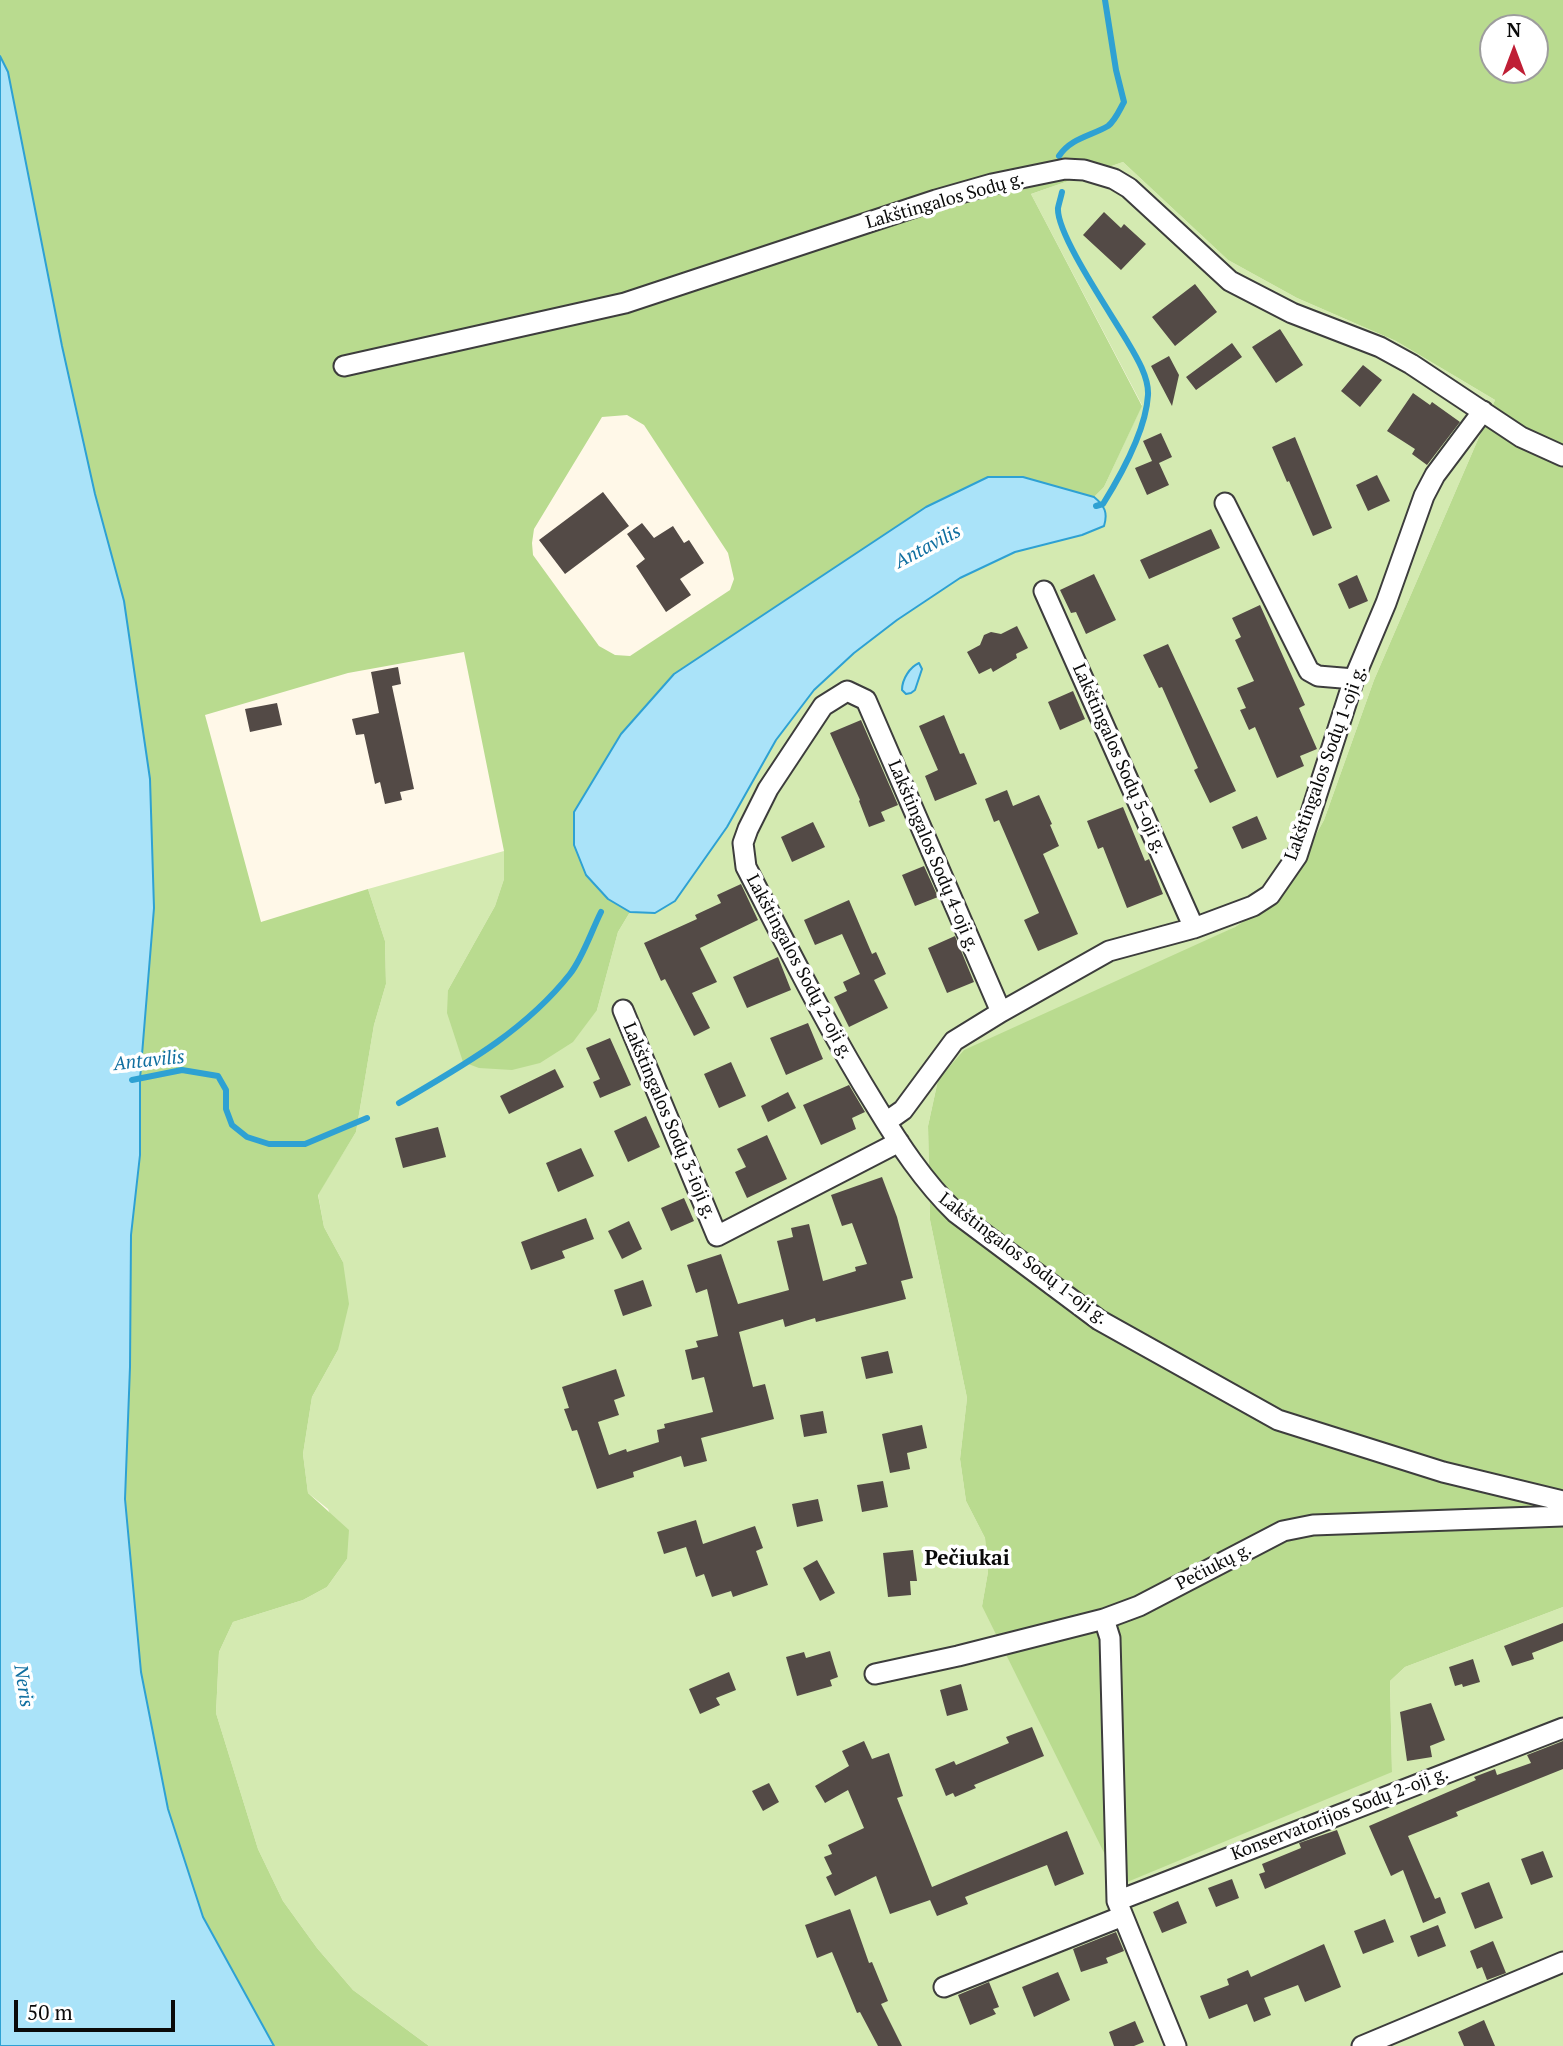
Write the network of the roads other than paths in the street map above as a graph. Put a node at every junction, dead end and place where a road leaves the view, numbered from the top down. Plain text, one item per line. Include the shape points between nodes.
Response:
1 (344, 366) dead end
2 (1483, 411) junction
3 (1563, 456) edge
4 (1225, 503) dead end
5 (1044, 591) dead end
6 (1354, 679) junction
7 (866, 700) joint
8 (1194, 928) junction
9 (623, 1010) dead end
10 (1001, 1012) junction
11 (886, 1122) junction
12 (899, 1142) junction
13 (1563, 1501) edge
14 (1563, 1516) edge
15 (1104, 1619) junction
16 (875, 1674) dead end
17 (1563, 1728) edge
18 (1120, 1908) junction
19 (1563, 1962) edge
20 (944, 1987) dead end
21 (1176, 2046) edge
22 (1362, 2046) edge

1 - 2 street, Lakštingalos Sodų g. via 625,303 947,197 992,184 1084,170 1114,178 1129,188 1230,281 1292,313 1380,347
2 - 3 street, Lakštingalos Sodų g. via 1521,437
2 - 6 street, Lakštingalos Sodų 1-oji g. via 1424,496
4 - 6 street via 1309,671
5 - 8 street, Lakštingalos Sodų 5-oji g.
6 - 8 street, Lakštingalos Sodų 1-oji g. via 1297,856 1269,895 1253,906
7 - 10 street, Lakštingalos Sodų 4-oji g.
7 - 11 street, Lakštingalos Sodų 2-oji g. via 847,691 823,706 768,789 743,843 746,867 843,1054
8 - 10 street, Lakštingalos Sodų 1-oji g. via 1109,951
9 - 12 street, Lakštingalos Sodų 3-ioji g. via 717,1236
10 - 11 street, Lakštingalos Sodų 1-oji g. via 954,1041 903,1110
11 - 12 street, Lakštingalos Sodų 1-oji g.
12 - 13 street, Lakštingalos Sodų 1-oji g. via 934,1193 956,1213 1099,1320 1278,1420 1443,1472
14 - 15 street, Pečiukų g. via 1314,1525 1283,1531 1139,1606
15 - 16 street, Pečiukų g.
15 - 18 street via 1110,1638
17 - 18 street, Konservatorijos Sodų 2-oji g.
18 - 20 street, Konservatorijos Sodų 2-oji g.
18 - 21 street
19 - 22 street

